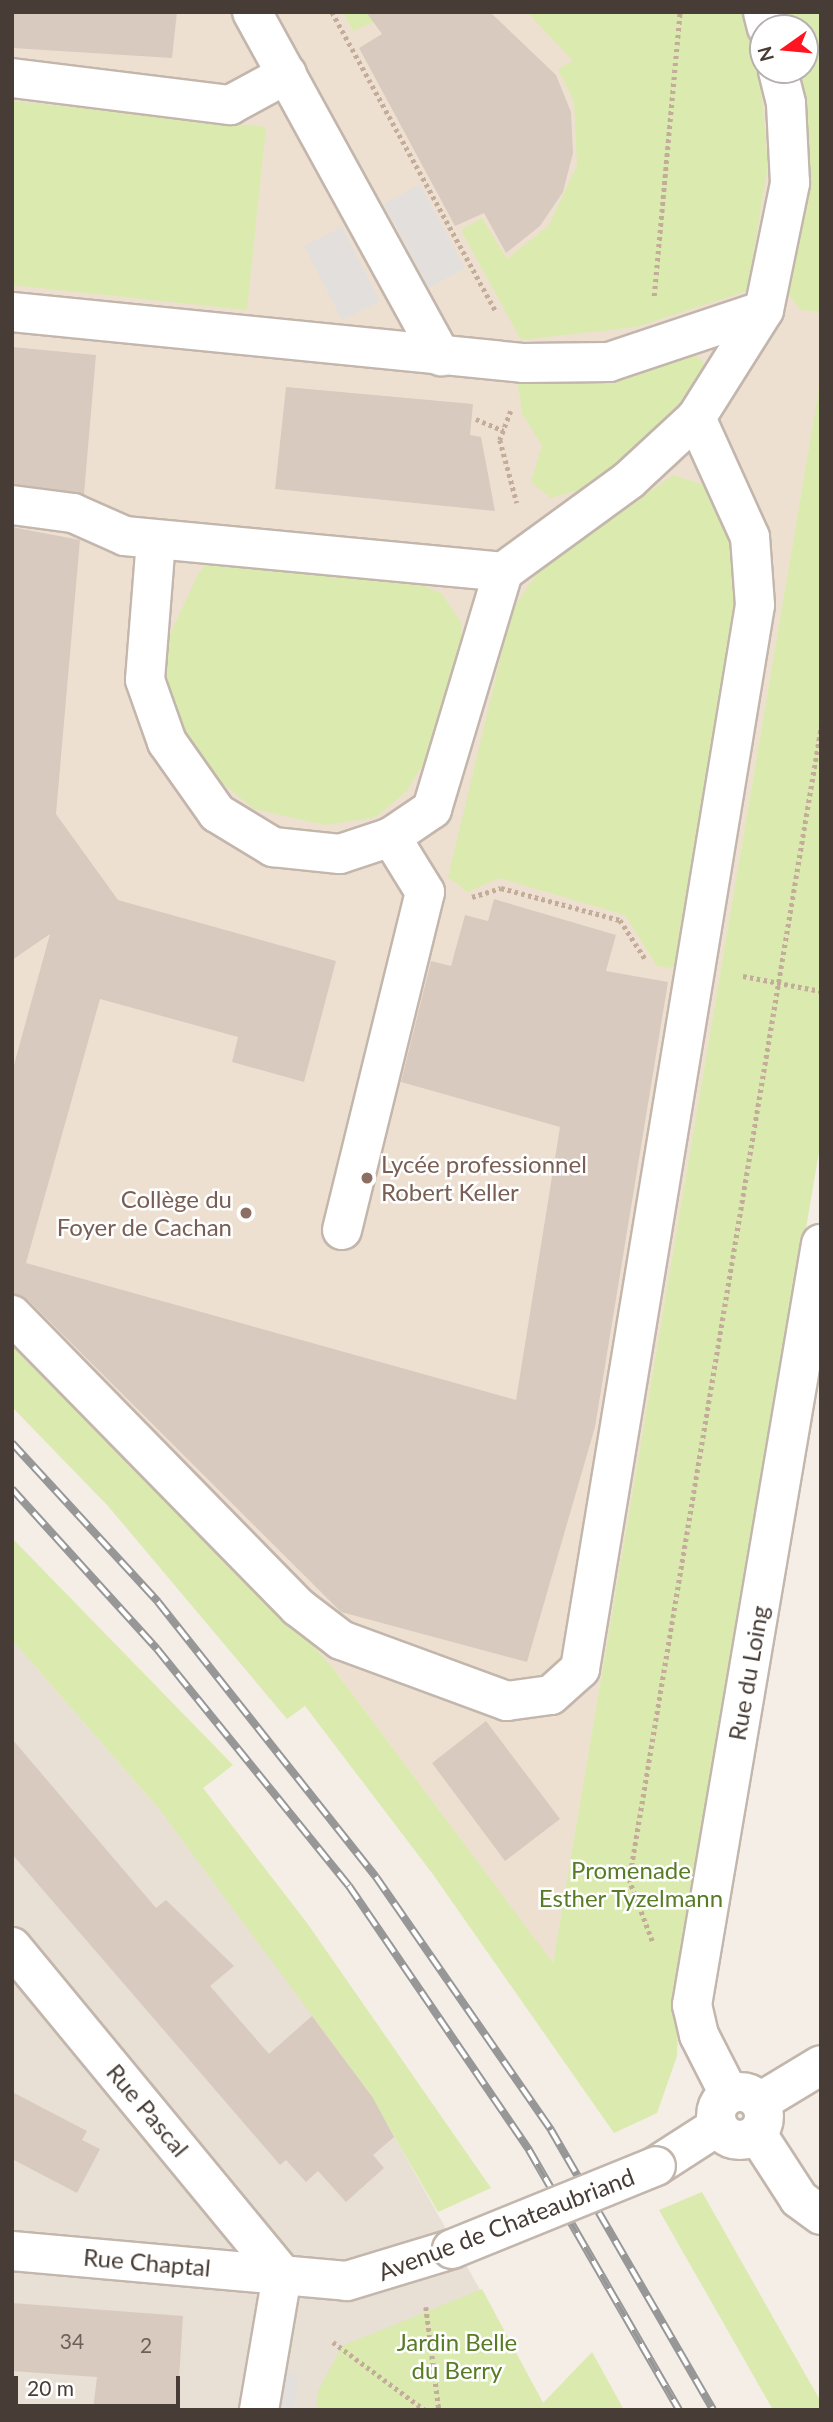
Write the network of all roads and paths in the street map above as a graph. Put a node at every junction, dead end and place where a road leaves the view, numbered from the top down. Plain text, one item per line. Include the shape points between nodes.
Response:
1 (252, 12) edge
2 (332, 12) edge
3 (680, 12) edge
4 (286, 74) junction
5 (12, 78) edge
6 (781, 84) edge
7 (764, 310) junction
8 (12, 312) edge
9 (648, 349) junction
10 (440, 356) junction
11 (524, 363) junction
12 (510, 414) dead end
13 (696, 418) junction
14 (476, 419) dead end
15 (503, 431) junction
16 (12, 505) edge
17 (518, 508) dead end
18 (156, 540) junction
19 (503, 572) junction
20 (821, 726) edge
21 (391, 837) junction
22 (425, 892) junction
23 (694, 979) junction
24 (778, 983) junction
25 (821, 991) edge
26 (342, 1230) dead end
27 (821, 1244) edge
28 (815, 1309) edge
29 (12, 1315) edge
30 (12, 1947) edge
31 (657, 1956) dead end
32 (821, 2065) edge
33 (741, 2114) junction
34 (821, 2215) edge
35 (12, 2251) edge
36 (282, 2275) junction
37 (425, 2300) dead end
38 (332, 2342) dead end
39 (259, 2410) edge
40 (425, 2410) edge
41 (439, 2410) edge

1 - 4 street
2 - 11 path
3 - 9 path
4 - 5 street via 230,105
4 - 10 street
6 - 7 street via 790,183
7 - 9 street
7 - 13 street
8 - 10 street
9 - 11 street via 609,362
10 - 11 street
12 - 15 path
13 - 19 street via 628,480
13 - 23 street via 750,537 755,605
14 - 15 path
15 - 17 path via 502,449
16 - 18 street via 73,513 125,536
18 - 19 street
18 - 21 street via 145,680 167,742 217,813 273,847 340,854
19 - 21 street via 432,809
20 - 24 path
21 - 22 street
22 - 23 path via 460,901 501,888 620,920 653,973
22 - 26 street
23 - 24 path via 713,971
23 - 29 street via 580,1669 551,1695 508,1700 341,1640 298,1607
24 - 25 path
24 - 31 path via 629,1880
27 - 28 street, Rue du Loing
28 - 33 street, Rue du Loing via 692,2005 699,2035
30 - 36 street, Rue Pascal
32 - 33 street, Avenue de Chateaubriand
33 - 34 street, Rue du Loing via 799,2199
33 - 36 street, Avenue de Chateaubriand, bridge via 656,2166 452,2249 347,2281
35 - 36 street, Rue Chaptal
36 - 39 street
37 - 41 path
38 - 40 path

